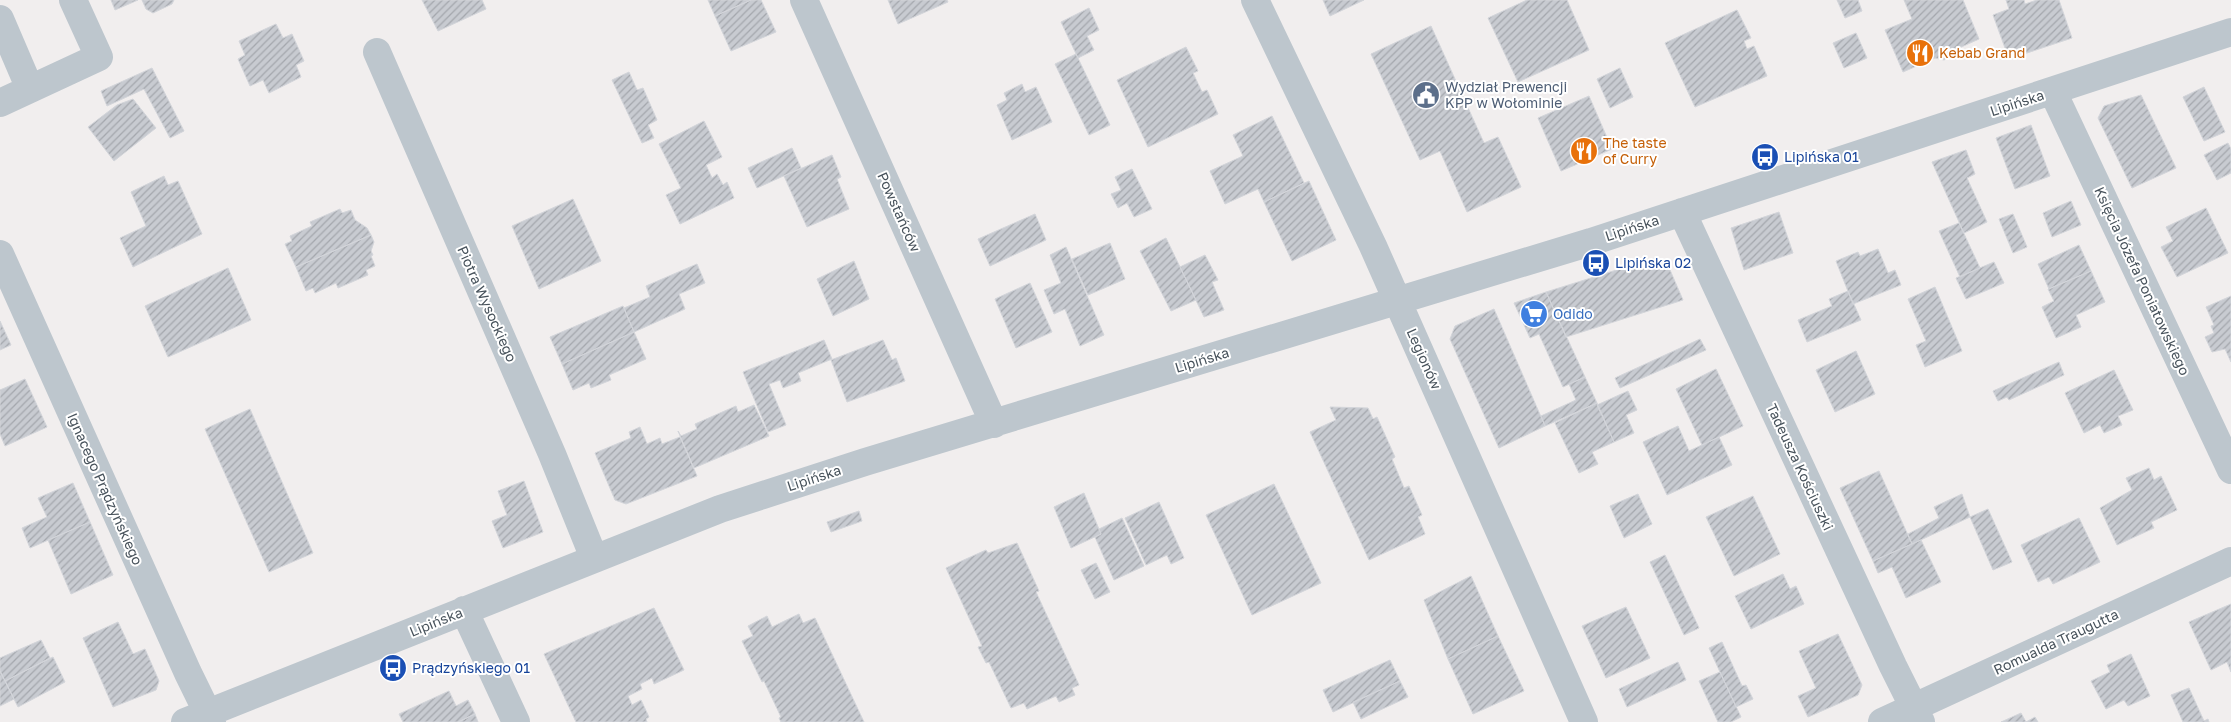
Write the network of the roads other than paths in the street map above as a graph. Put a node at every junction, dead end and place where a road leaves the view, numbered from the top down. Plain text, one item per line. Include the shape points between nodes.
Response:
1 (72, 0) edge
2 (804, 0) edge
3 (1255, 0) edge
4 (0, 19) edge
5 (2231, 32) edge
6 (376, 52) dead end
7 (30, 89) junction
8 (2053, 92) junction
9 (0, 103) edge
10 (1682, 212) junction
11 (0, 254) edge
12 (1398, 301) junction
13 (994, 424) junction
14 (2231, 470) edge
15 (594, 558) junction
16 (2231, 561) edge
17 (464, 610) junction
18 (1918, 715) edge
19 (201, 719) edge
20 (516, 722) edge
21 (1584, 722) edge
22 (1882, 722) edge

1 - 7 street via 99,57
2 - 13 street, Powstańców
3 - 12 street, Legionów
4 - 7 street
5 - 8 street, Lipińska
6 - 15 street, Piotra Wysockiego via 552,454
7 - 9 street
8 - 10 street, Lipińska
8 - 14 street, Księcia Józefa Poniatowskiego
10 - 12 street, Lipińska
10 - 18 street, Tadeusza Kościuszki
11 - 19 street, Ignacego Prądzyńskiego via 188,673
12 - 13 street, Lipińska
12 - 21 street, Legionów
13 - 15 street, Lipińska via 737,504
15 - 17 street, Lipińska
16 - 18 street, Romualda Traugutta
17 - 19 street, Lipińska
17 - 20 street
18 - 22 street, Romualda Traugutta

